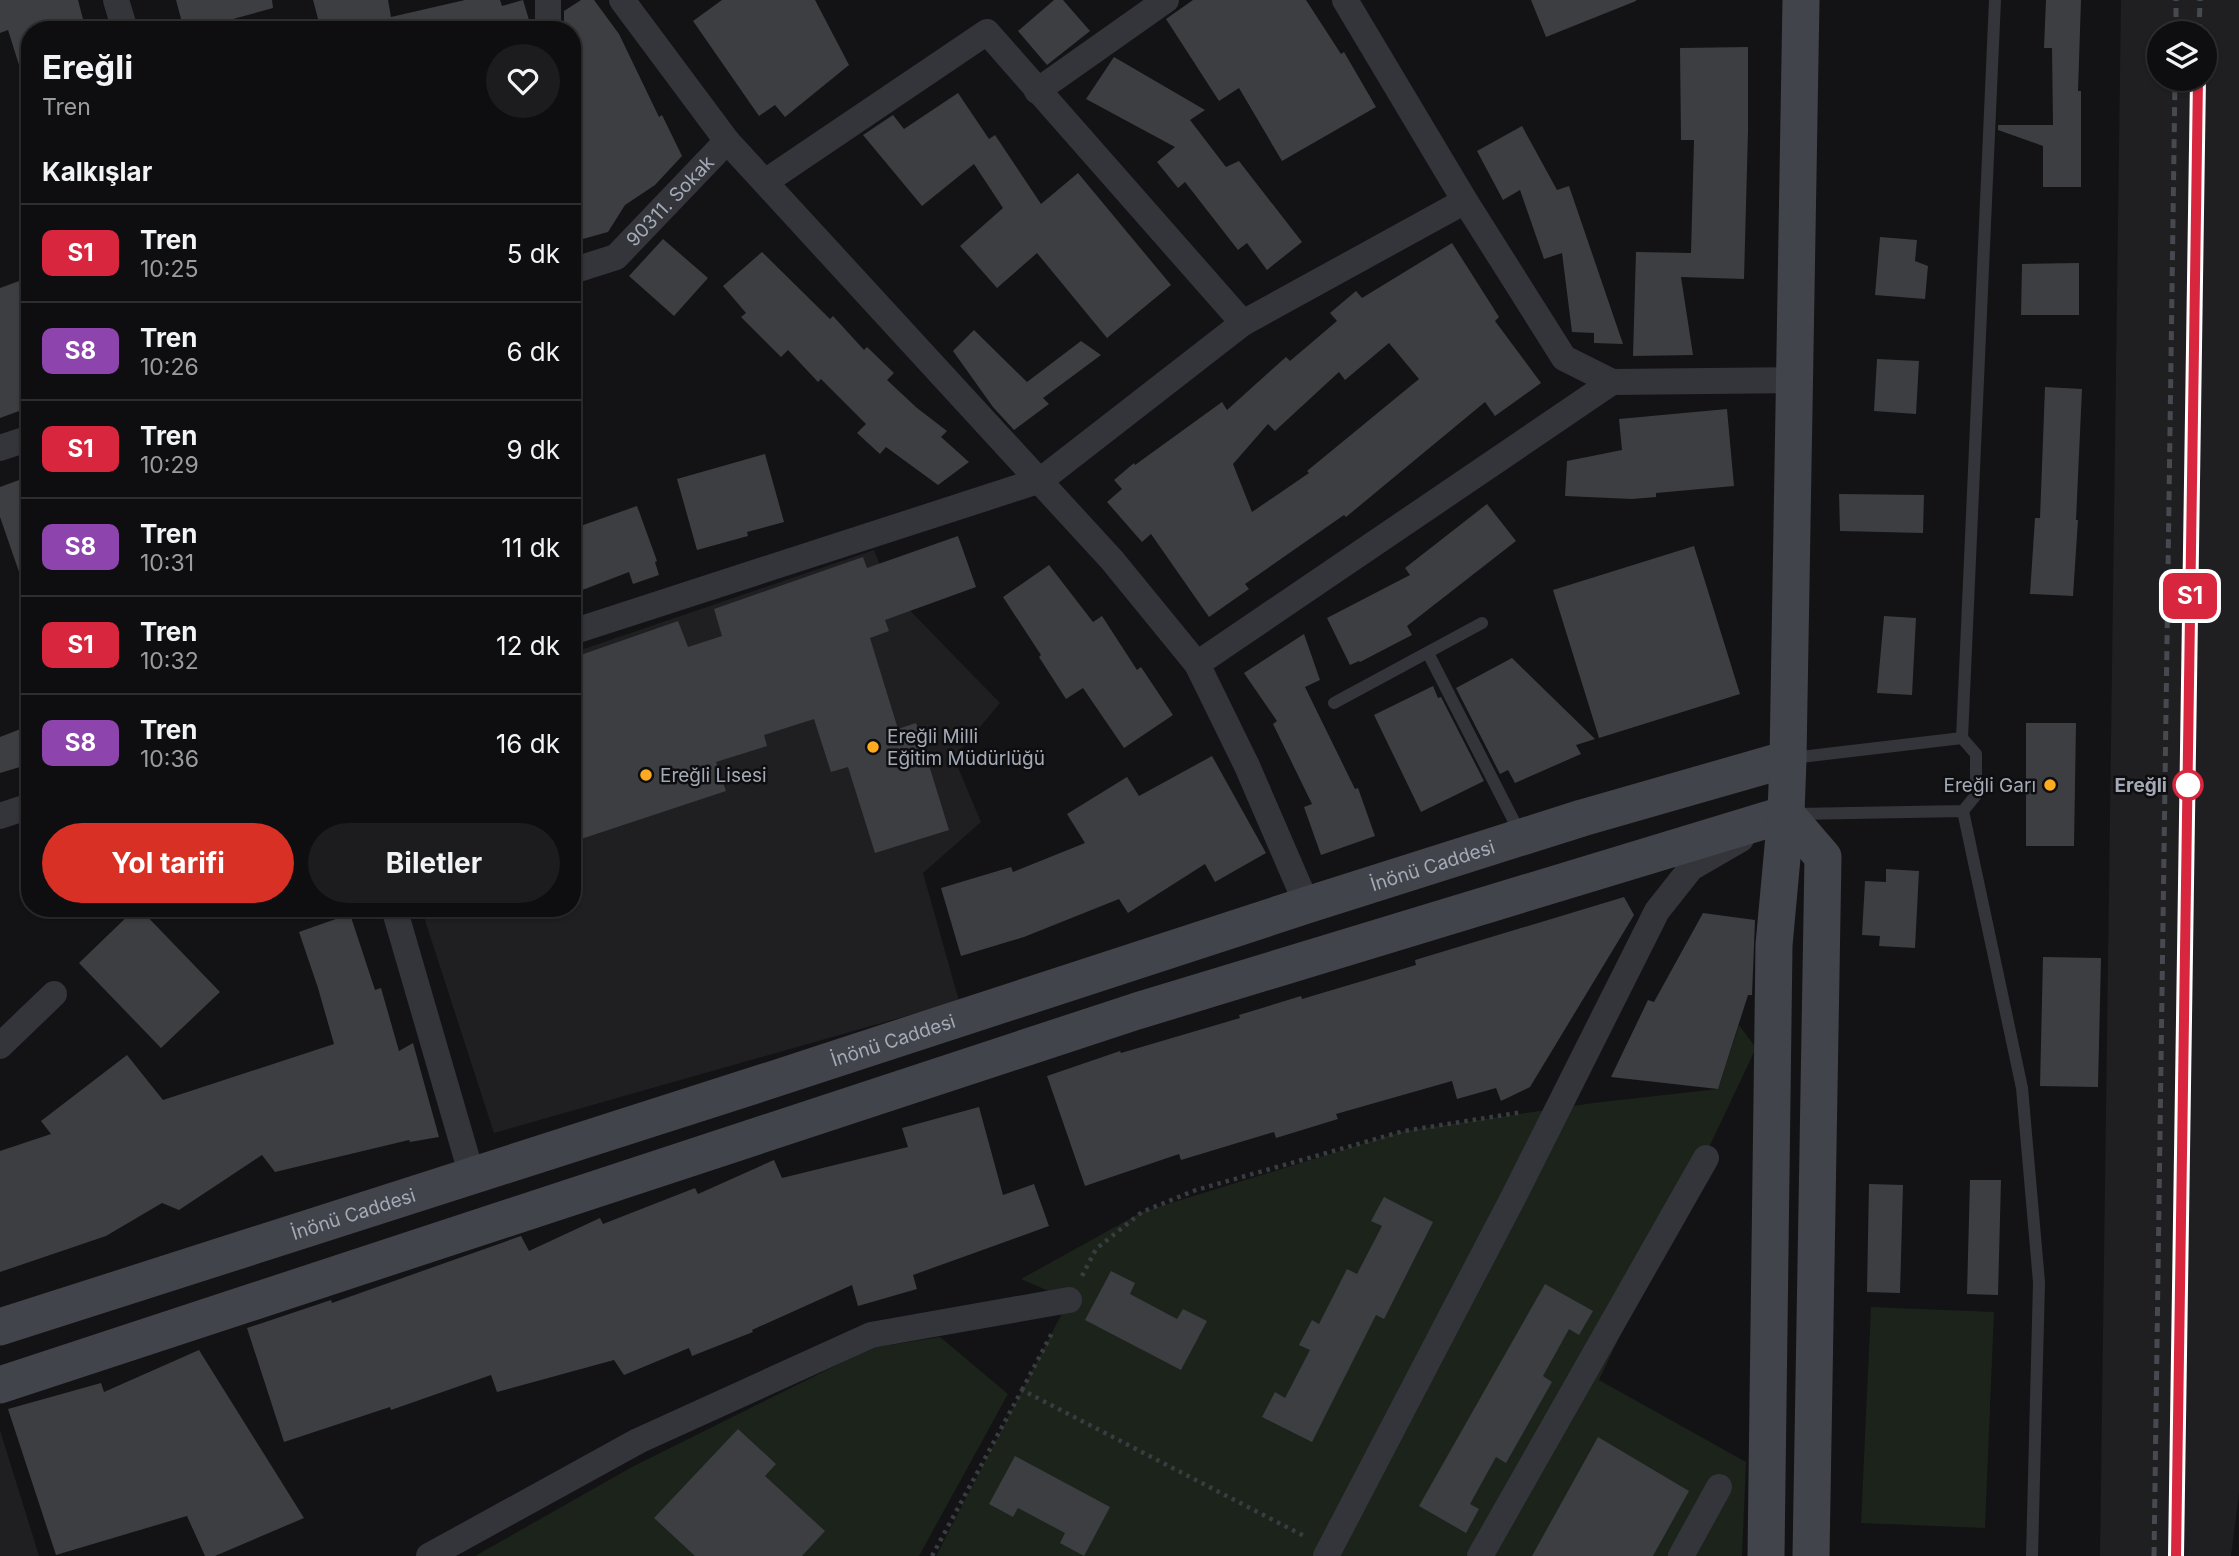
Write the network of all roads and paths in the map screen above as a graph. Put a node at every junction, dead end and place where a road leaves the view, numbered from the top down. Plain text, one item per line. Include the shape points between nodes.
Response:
1 (116, 0) edge
2 (548, 0) edge
3 (622, 0) edge
4 (1166, 0) edge
5 (1345, 0) edge
6 (1801, 0) edge
7 (1994, 0) edge
8 (122, 21) edge
9 (548, 21) edge
10 (1037, 91) junction
11 (727, 141) junction
12 (765, 182) junction
13 (1465, 201) junction
14 (581, 268) edge
15 (1242, 323) junction
16 (1794, 380) junction
17 (1612, 382) junction
18 (21, 441) edge
19 (0, 448) edge
20 (1041, 480) junction
21 (1482, 623) dead end
22 (581, 629) edge
23 (1428, 653) junction
24 (1197, 664) junction
25 (1334, 703) dead end
26 (1962, 738) junction
27 (1788, 759) junction
28 (21, 809) edge
29 (1963, 811) junction
30 (1786, 814) junction
31 (0, 816) edge
32 (1522, 837) junction
33 (1307, 905) junction
34 (397, 917) edge
35 (54, 994) dead end
36 (0, 1046) edge
37 (1559, 1107) junction
38 (1706, 1158) dead end
39 (472, 1175) junction
40 (1069, 1300) junction
41 (0, 1327) edge
42 (0, 1385) edge
43 (1022, 1390) junction
44 (1719, 1487) dead end
45 (1332, 1554) edge
46 (429, 1556) edge
47 (932, 1556) edge
48 (1480, 1556) edge
49 (1681, 1556) edge
50 (1766, 1556) edge
51 (1811, 1556) edge
52 (2032, 1556) edge

1 - 8 street
2 - 9 street
3 - 11 street
4 - 10 street
5 - 13 street
6 - 16 main road
7 - 26 lane
10 - 12 street via 987,32
10 - 15 street
11 - 12 street
11 - 14 street, 90311. Sokak via 616,257
12 - 20 street
13 - 15 street
13 - 17 street via 1564,358
15 - 20 street
16 - 17 street
16 - 27 main road
17 - 24 street
18 - 19 street
20 - 22 street
20 - 24 street
21 - 23 lane
23 - 25 lane
23 - 32 lane
24 - 33 street
26 - 27 lane
26 - 29 lane via 1976,754 1977,764 1976,795
27 - 30 main road
27 - 32 main road, İnönü Caddesi
28 - 31 street
29 - 30 lane
29 - 52 lane via 2022,1088 2039,1282
30 - 37 street via 1690,868 1682,878 1657,911
30 - 42 main road via 1137,1011
30 - 50 main road via 1774,945
30 - 51 main road via 1823,857
32 - 33 main road, İnönü Caddesi
33 - 39 main road, İnönü Caddesi
34 - 39 street
35 - 36 street
37 - 40 path via 1404,1131 1196,1190 1142,1212 1096,1249
37 - 45 street
38 - 48 street
39 - 41 main road, İnönü Caddesi
40 - 43 path
40 - 46 street via 871,1335 638,1441
43 - 45 path
43 - 47 path
44 - 49 street

